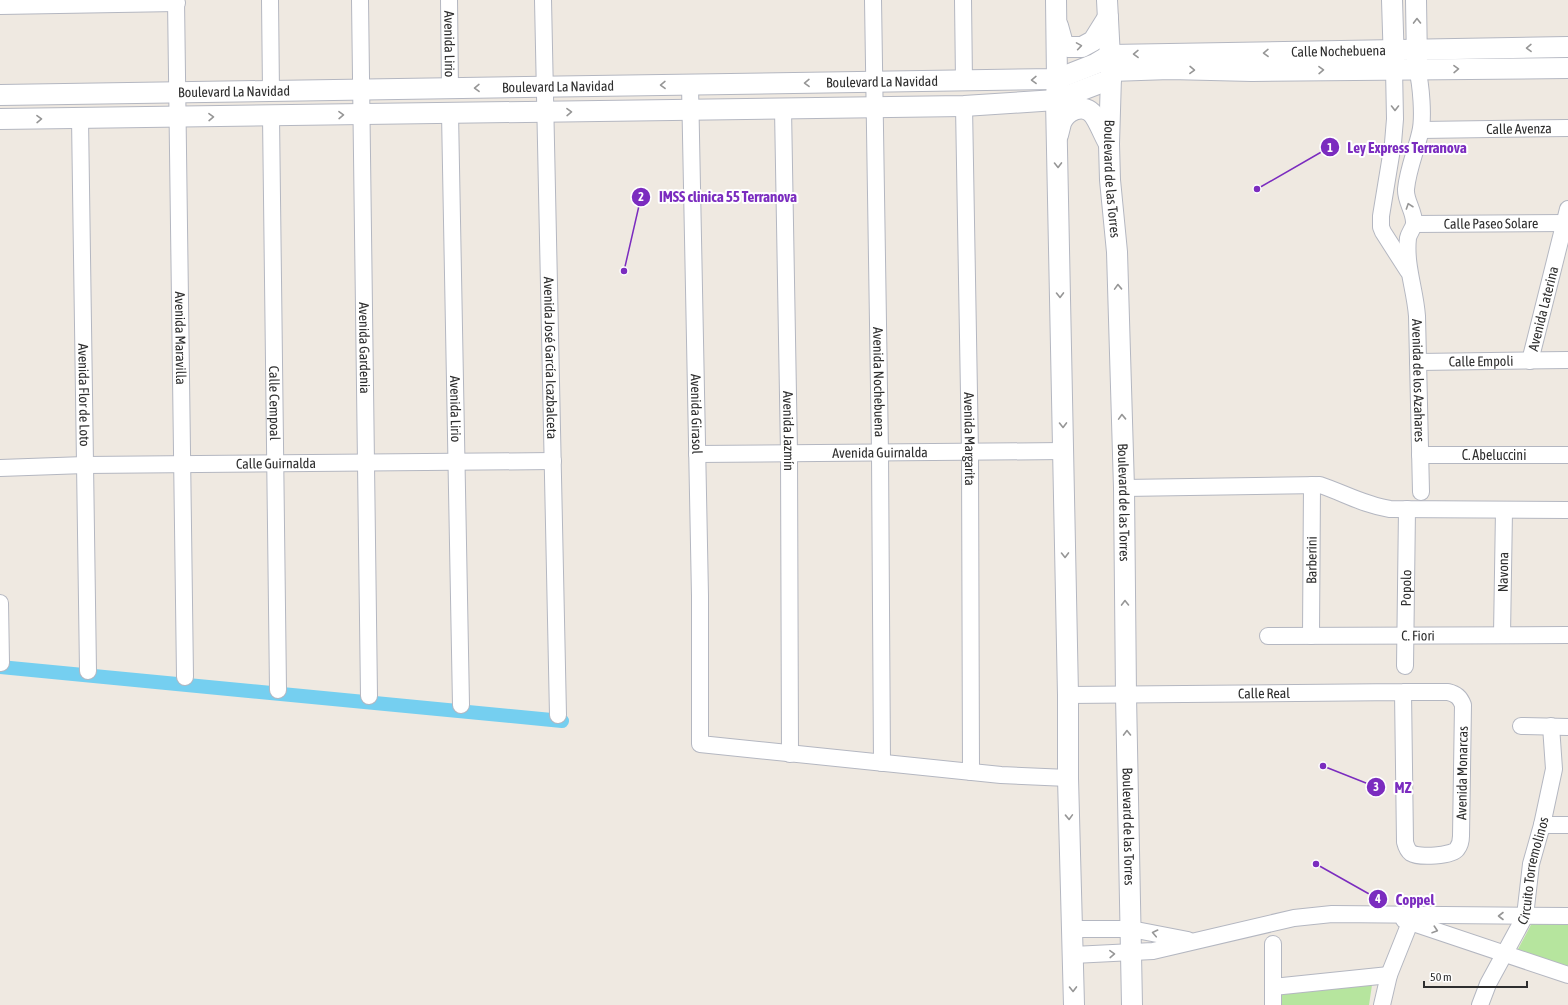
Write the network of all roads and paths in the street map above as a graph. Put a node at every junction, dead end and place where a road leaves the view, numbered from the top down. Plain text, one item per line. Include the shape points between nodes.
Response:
1 (270, 0) edge
2 (360, 0) edge
3 (449, 0) edge
4 (543, 0) edge
5 (873, 0) edge
6 (963, 0) edge
7 (1056, 0) edge
8 (1392, 0) edge
9 (1416, 0) edge
10 (176, 1) edge
11 (0, 6) edge
12 (1108, 8) edge
13 (1056, 22) junction
14 (1568, 47) edge
15 (1394, 60) junction
16 (1417, 60) junction
17 (1110, 68) junction
18 (1568, 68) edge
19 (1057, 79) junction
20 (964, 81) junction
21 (874, 82) junction
22 (690, 85) junction
23 (450, 88) junction
24 (545, 88) junction
25 (362, 90) junction
26 (271, 92) junction
27 (178, 93) junction
28 (0, 95) edge
29 (1056, 100) junction
30 (964, 106) junction
31 (875, 108) junction
32 (783, 109) junction
33 (691, 110) junction
34 (546, 112) junction
35 (450, 113) junction
36 (362, 115) junction
37 (271, 116) junction
38 (178, 117) junction
39 (80, 118) junction
40 (0, 120) edge
41 (1568, 128) edge
42 (1421, 130) junction
43 (1057, 139) junction
44 (1109, 144) junction
45 (1567, 218) edge
46 (1411, 230) junction
47 (1387, 237) junction
48 (1408, 271) junction
49 (1568, 360) edge
50 (1530, 361) junction
51 (1418, 362) junction
52 (1063, 451) junction
53 (970, 452) junction
54 (880, 453) junction
55 (697, 454) junction
56 (789, 454) junction
57 (1420, 455) junction
58 (1568, 455) edge
59 (456, 462) junction
60 (553, 462) junction
61 (366, 463) junction
62 (276, 464) junction
63 (85, 465) junction
64 (183, 465) junction
65 (0, 468) edge
66 (1312, 485) junction
67 (1124, 488) junction
68 (1421, 492) dead end
69 (1407, 509) junction
70 (1504, 510) junction
71 (1568, 510) edge
72 (0, 602) edge
73 (1502, 635) junction
74 (1568, 635) edge
75 (1268, 636) dead end
76 (1310, 636) junction
77 (1406, 636) junction
78 (1, 663) dead end
79 (1405, 666) dead end
80 (88, 671) dead end
81 (185, 677) dead end
82 (278, 690) dead end
83 (1403, 692) junction
84 (1068, 695) junction
85 (1126, 695) junction
86 (369, 696) dead end
87 (1459, 696) joint
88 (461, 705) dead end
89 (558, 715) dead end
90 (1520, 726) dead end
91 (1550, 726) junction
92 (1568, 727) edge
93 (790, 754) junction
94 (882, 763) junction
95 (971, 772) junction
96 (1068, 778) junction
97 (1542, 825) junction
98 (1568, 825) edge
99 (1525, 916) junction
100 (1568, 916) edge
101 (1412, 919) junction
102 (1072, 929) junction
103 (1131, 929) junction
104 (1194, 941) junction
105 (1273, 944) dead end
106 (1131, 953) junction
107 (1504, 953) junction
108 (1073, 955) junction
109 (1389, 975) junction
110 (1568, 975) edge
111 (1273, 986) junction
112 (1074, 1005) edge
113 (1132, 1005) edge
114 (1274, 1005) edge
115 (1382, 1005) edge
116 (1480, 1005) edge

1 - 26 street
2 - 25 street, Avenida Gardenia
3 - 23 street, Avenida Lirio
4 - 24 street, Avenida José García Icazbalceta
5 - 21 street, Avenida Nochebuena
6 - 20 street
7 - 13 street
8 - 15 street, Avenida de los Azahares
16 -> 9 street, Avenida de los Azahares
10 - 11 street
10 - 27 street, Avenida Maravilla
13 -> 12 street via 1063,44 1068,47 1082,47 1093,41
12 - 17 street, Boulevard de las Torres
13 - 19 street
14 -> 16 street, Calle Nochebuena
15 - 16 street, Calle Nochebuena
15 - 17 street, Calle Nochebuena
15 -> 47 street, Avenida de los Azahares via 1395,119 1381,216 1381,227
16 -> 18 street, Calle Nochebuena
16 - 42 street, Avenida de los Azahares via 1421,83
17 - 19 street, Boulevard La Navidad via 1089,67
17 - 29 street, Boulevard La Navidad
17 - 44 street, Boulevard de las Torres
19 -> 20 street, Boulevard La Navidad
19 - 29 street
20 - 21 street, Boulevard La Navidad
21 -> 22 street, Boulevard La Navidad
21 - 31 street, Avenida Nochebuena
22 -> 24 street, Boulevard La Navidad
22 - 33 street, Avenida Girasol
24 -> 23 street, Boulevard La Navidad
23 - 25 street, Boulevard La Navidad
24 - 34 street, Avenida José García Icazbalceta
25 - 26 street, Boulevard La Navidad
25 - 36 street, Avenida Gardenia
26 - 27 street, Boulevard La Navidad
27 - 28 street, Boulevard La Navidad
27 - 38 street, Avenida Maravilla
29 - 30 street, Boulevard La Navidad
29 - 43 street
30 - 31 street, Boulevard La Navidad
30 - 53 street, Avenida Margarita
31 - 32 street, Boulevard La Navidad
31 - 54 street, Avenida Nochebuena
32 - 33 street, Boulevard La Navidad
32 - 56 street, Avenida Jazmín
34 -> 33 street, Boulevard La Navidad
33 - 55 street, Avenida Girasol
34 - 35 street, Boulevard La Navidad
34 - 60 street, Avenida José García Icazbalceta
35 - 36 street, Boulevard La Navidad
35 - 59 street, Avenida Lirio
37 -> 36 street, Boulevard La Navidad
36 - 61 street, Avenida Gardenia
38 -> 37 street, Boulevard La Navidad
37 - 62 street, Calle Cempoal
38 - 39 street, Boulevard La Navidad
38 - 64 street, Avenida Maravilla
40 -> 39 street, Boulevard La Navidad
39 - 63 street, Avenida Flor de Loto
41 - 42 street, Calle Avenza
46 -> 42 street, Avenida de los Azahares via 1412,214 1406,190
43 - 44 street via 1066,115 1082,108 1092,113
43 -> 52 street
67 -> 44 street, Boulevard de las Torres via 1117,252
45 - 46 street, Calle Paseo Solare
45 - 50 street, Avenida Laterina
46 - 47 street, Calle Paseo Solare via 1401,239
46 - 48 street, Avenida de los Azahares
47 - 48 street, Avenida de los Azahares
48 - 51 street, Avenida de los Azahares via 1416,303
49 - 50 street, Calle Empoli
50 - 51 street, Calle Empoli
51 - 57 street, Avenida de los Azahares
52 - 53 street, Avenida Guirnalda
52 -> 84 street
53 - 54 street, Avenida Guirnalda
53 - 95 street, Avenida Margarita
54 - 56 street, Avenida Guirnalda
54 - 94 street, Avenida Nochebuena
55 - 56 street, Avenida Guirnalda
55 - 93 street, Avenida Girasol via 700,744
56 - 93 street, Avenida Jazmín
57 - 58 street, C. Abeluccini
57 - 68 street, Avenida de los Azahares
59 - 60 street, Calle Guirnalda
59 - 61 street, Calle Guirnalda
59 - 88 street, Avenida Lirio
60 - 89 street, Avenida José García Icazbalceta
61 - 62 street, Calle Guirnalda
61 - 86 street, Avenida Gardenia
62 - 64 street, Calle Guirnalda
62 - 82 street, Calle Cempoal
63 - 64 street, Calle Guirnalda
63 - 65 street, Calle Guirnalda
63 - 80 street, Avenida Flor de Loto
64 - 81 street, Avenida Maravilla
66 - 67 street
66 - 69 street via 1320,485 1374,507
66 - 76 street, Barberini
85 -> 67 street, Boulevard de las Torres
69 - 70 street
69 - 77 street, Popolo
70 - 71 street
70 - 73 street, Navona
72 - 78 street
73 - 74 street, C. Fiori
73 - 77 street, C. Fiori
75 - 76 street, C. Fiori
76 - 77 street, C. Fiori
77 - 79 street, Popolo
83 - 85 street, Calle Real
83 - 87 street, Calle Real via 1448,692
83 - 87 street, Avenida Monarcas via 1405,842 1411,853 1418,855 1452,853 1457,849 1461,836 1462,705
84 - 85 street, Calle Real
84 - 96 street
103 -> 85 street, Boulevard de las Torres
90 - 91 street
91 - 92 street
91 - 97 street, Circuito Torremolinos via 1554,769
93 - 94 street
94 - 95 street
95 - 96 street
96 -> 102 street
97 - 98 street
97 - 99 street, Circuito Torremolinos via 1531,864
99 - 100 street
99 -> 101 street
99 - 107 street, Circuito Torremolinos
101 - 104 street via 1385,915 1332,914
101 -> 107 street
101 - 109 street
102 - 103 street
102 - 108 street
104 -> 103 street
103 - 106 street, Boulevard de las Torres
104 - 106 street via 1153,951
105 - 111 street
108 -> 106 street
106 - 113 street, Boulevard de las Torres
107 - 110 street
107 - 116 street, Circuito Torremolinos
108 -> 112 street
109 - 111 street
109 - 115 street
111 - 114 street

